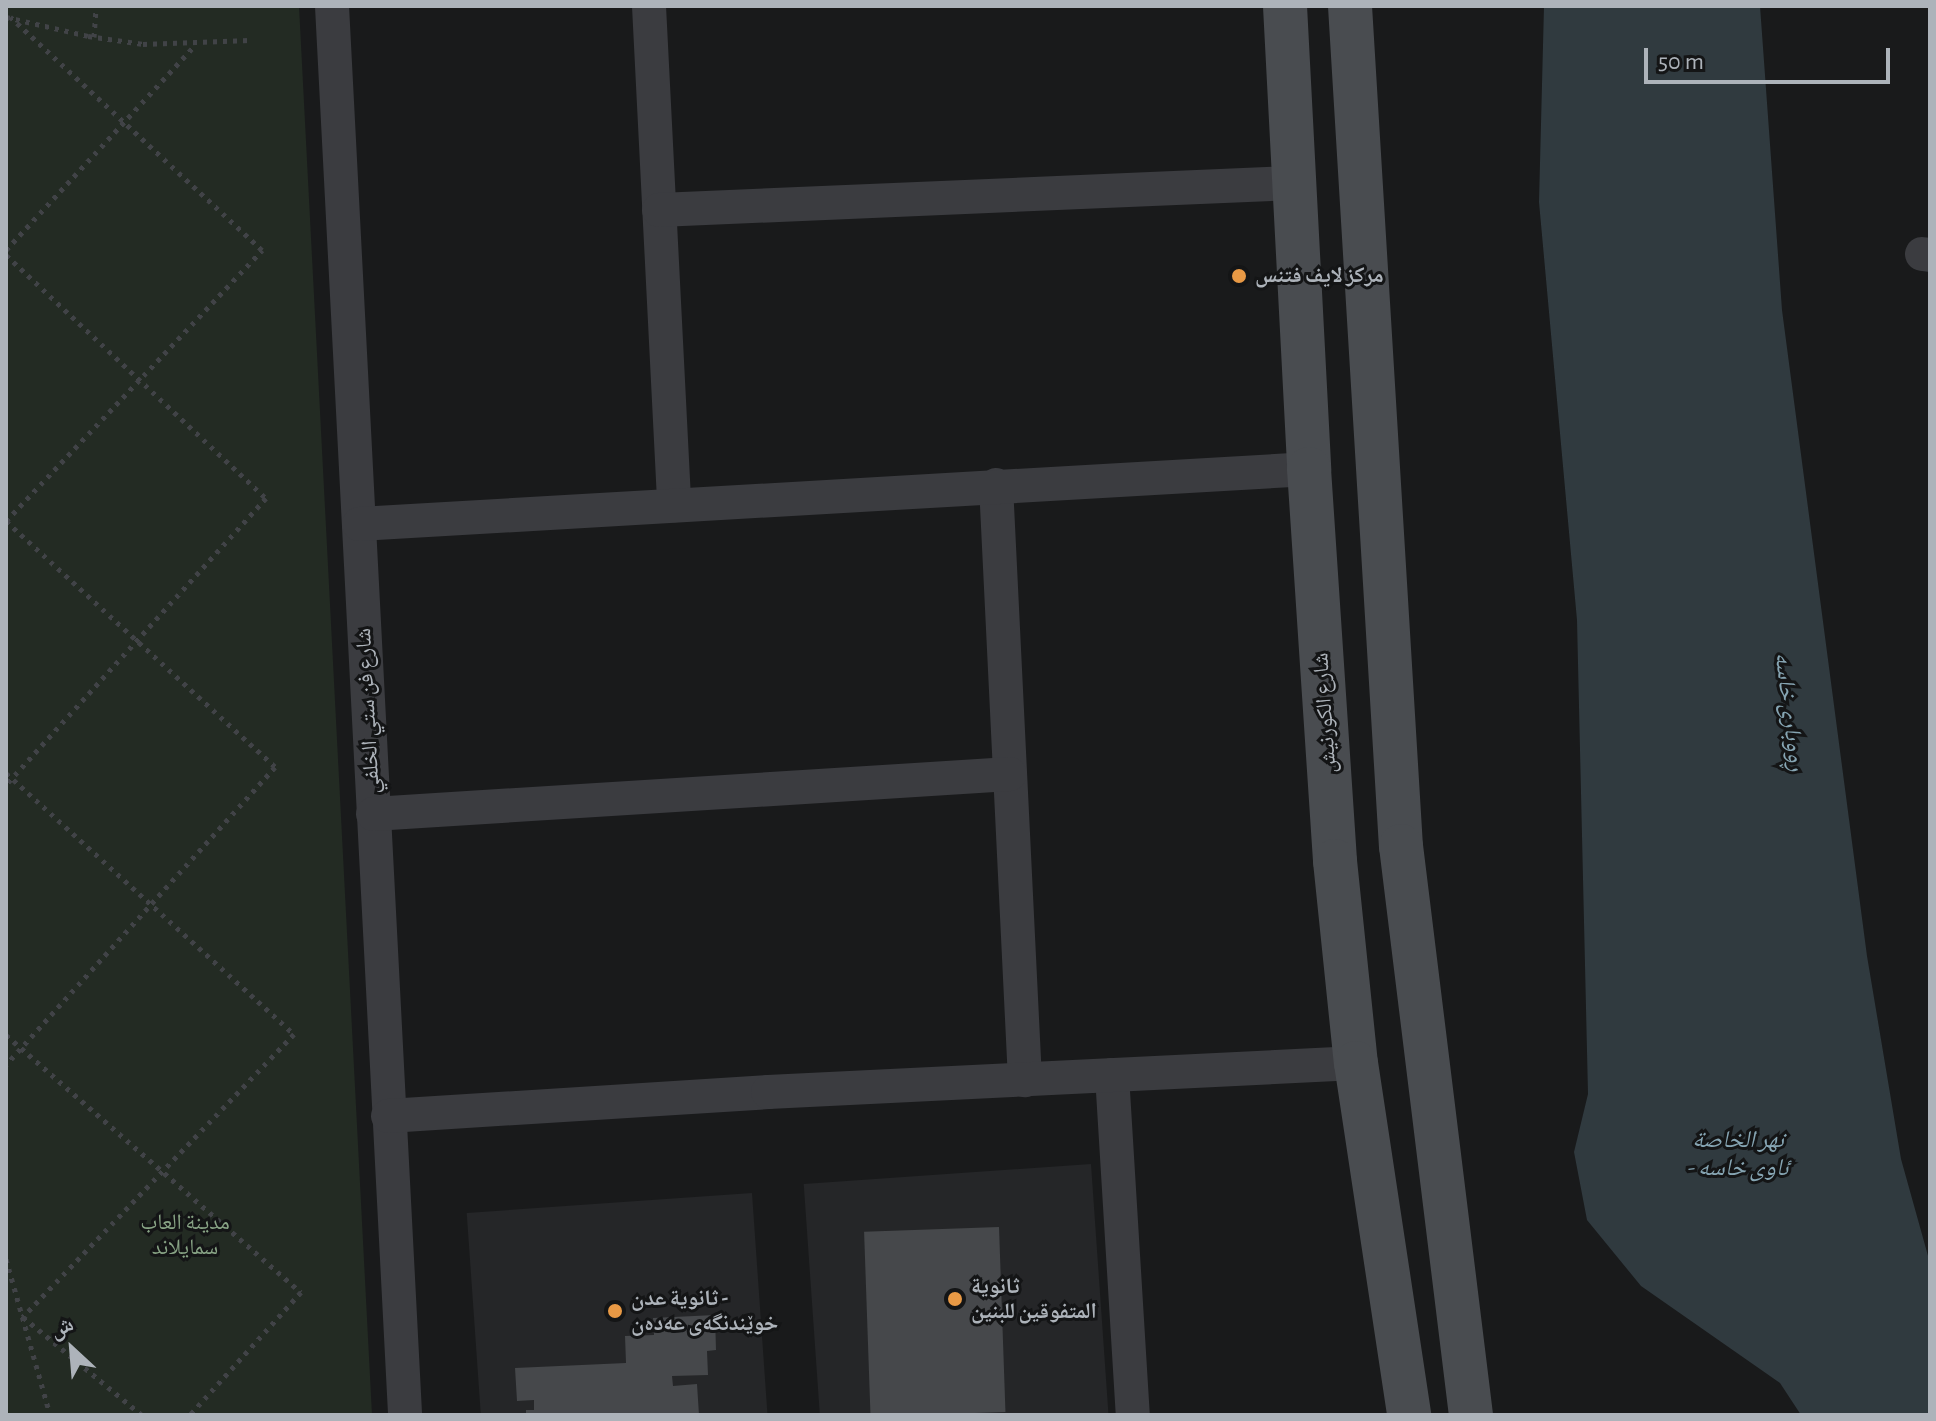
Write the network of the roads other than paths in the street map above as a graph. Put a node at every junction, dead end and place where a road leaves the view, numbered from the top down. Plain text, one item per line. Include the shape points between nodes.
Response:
1 (332, 6) edge
2 (649, 6) edge
3 (1285, 6) edge
4 (1350, 6) edge
5 (1293, 183) junction
6 (659, 210) junction
7 (1309, 469) junction
8 (996, 485) junction
9 (674, 505) junction
10 (359, 524) junction
11 (1010, 774) junction
12 (373, 814) junction
13 (1356, 1063) junction
14 (1112, 1075) junction
15 (1025, 1080) junction
16 (388, 1116) junction
17 (405, 1415) edge
18 (1133, 1415) edge
19 (1409, 1415) edge
20 (1471, 1415) edge

1 - 10 street, شارع فن ستي الخلفي
2 - 6 street
3 - 5 main road, شارع الكورنيش
4 - 20 main road via 1401,846
5 - 6 street
5 - 7 main road, شارع الكورنيش
6 - 9 street
7 - 8 street
7 - 13 main road, شارع الكورنيش via 1335,861
8 - 9 street
8 - 11 street
9 - 10 street
10 - 12 street, شارع فن ستي الخلفي
11 - 12 street
11 - 15 street
12 - 16 street, شارع فن ستي الخلفي
13 - 14 street
13 - 19 main road, شارع الكورنيش
14 - 15 street
14 - 18 street
15 - 16 street
16 - 17 street, شارع فن ستي الخلفي

